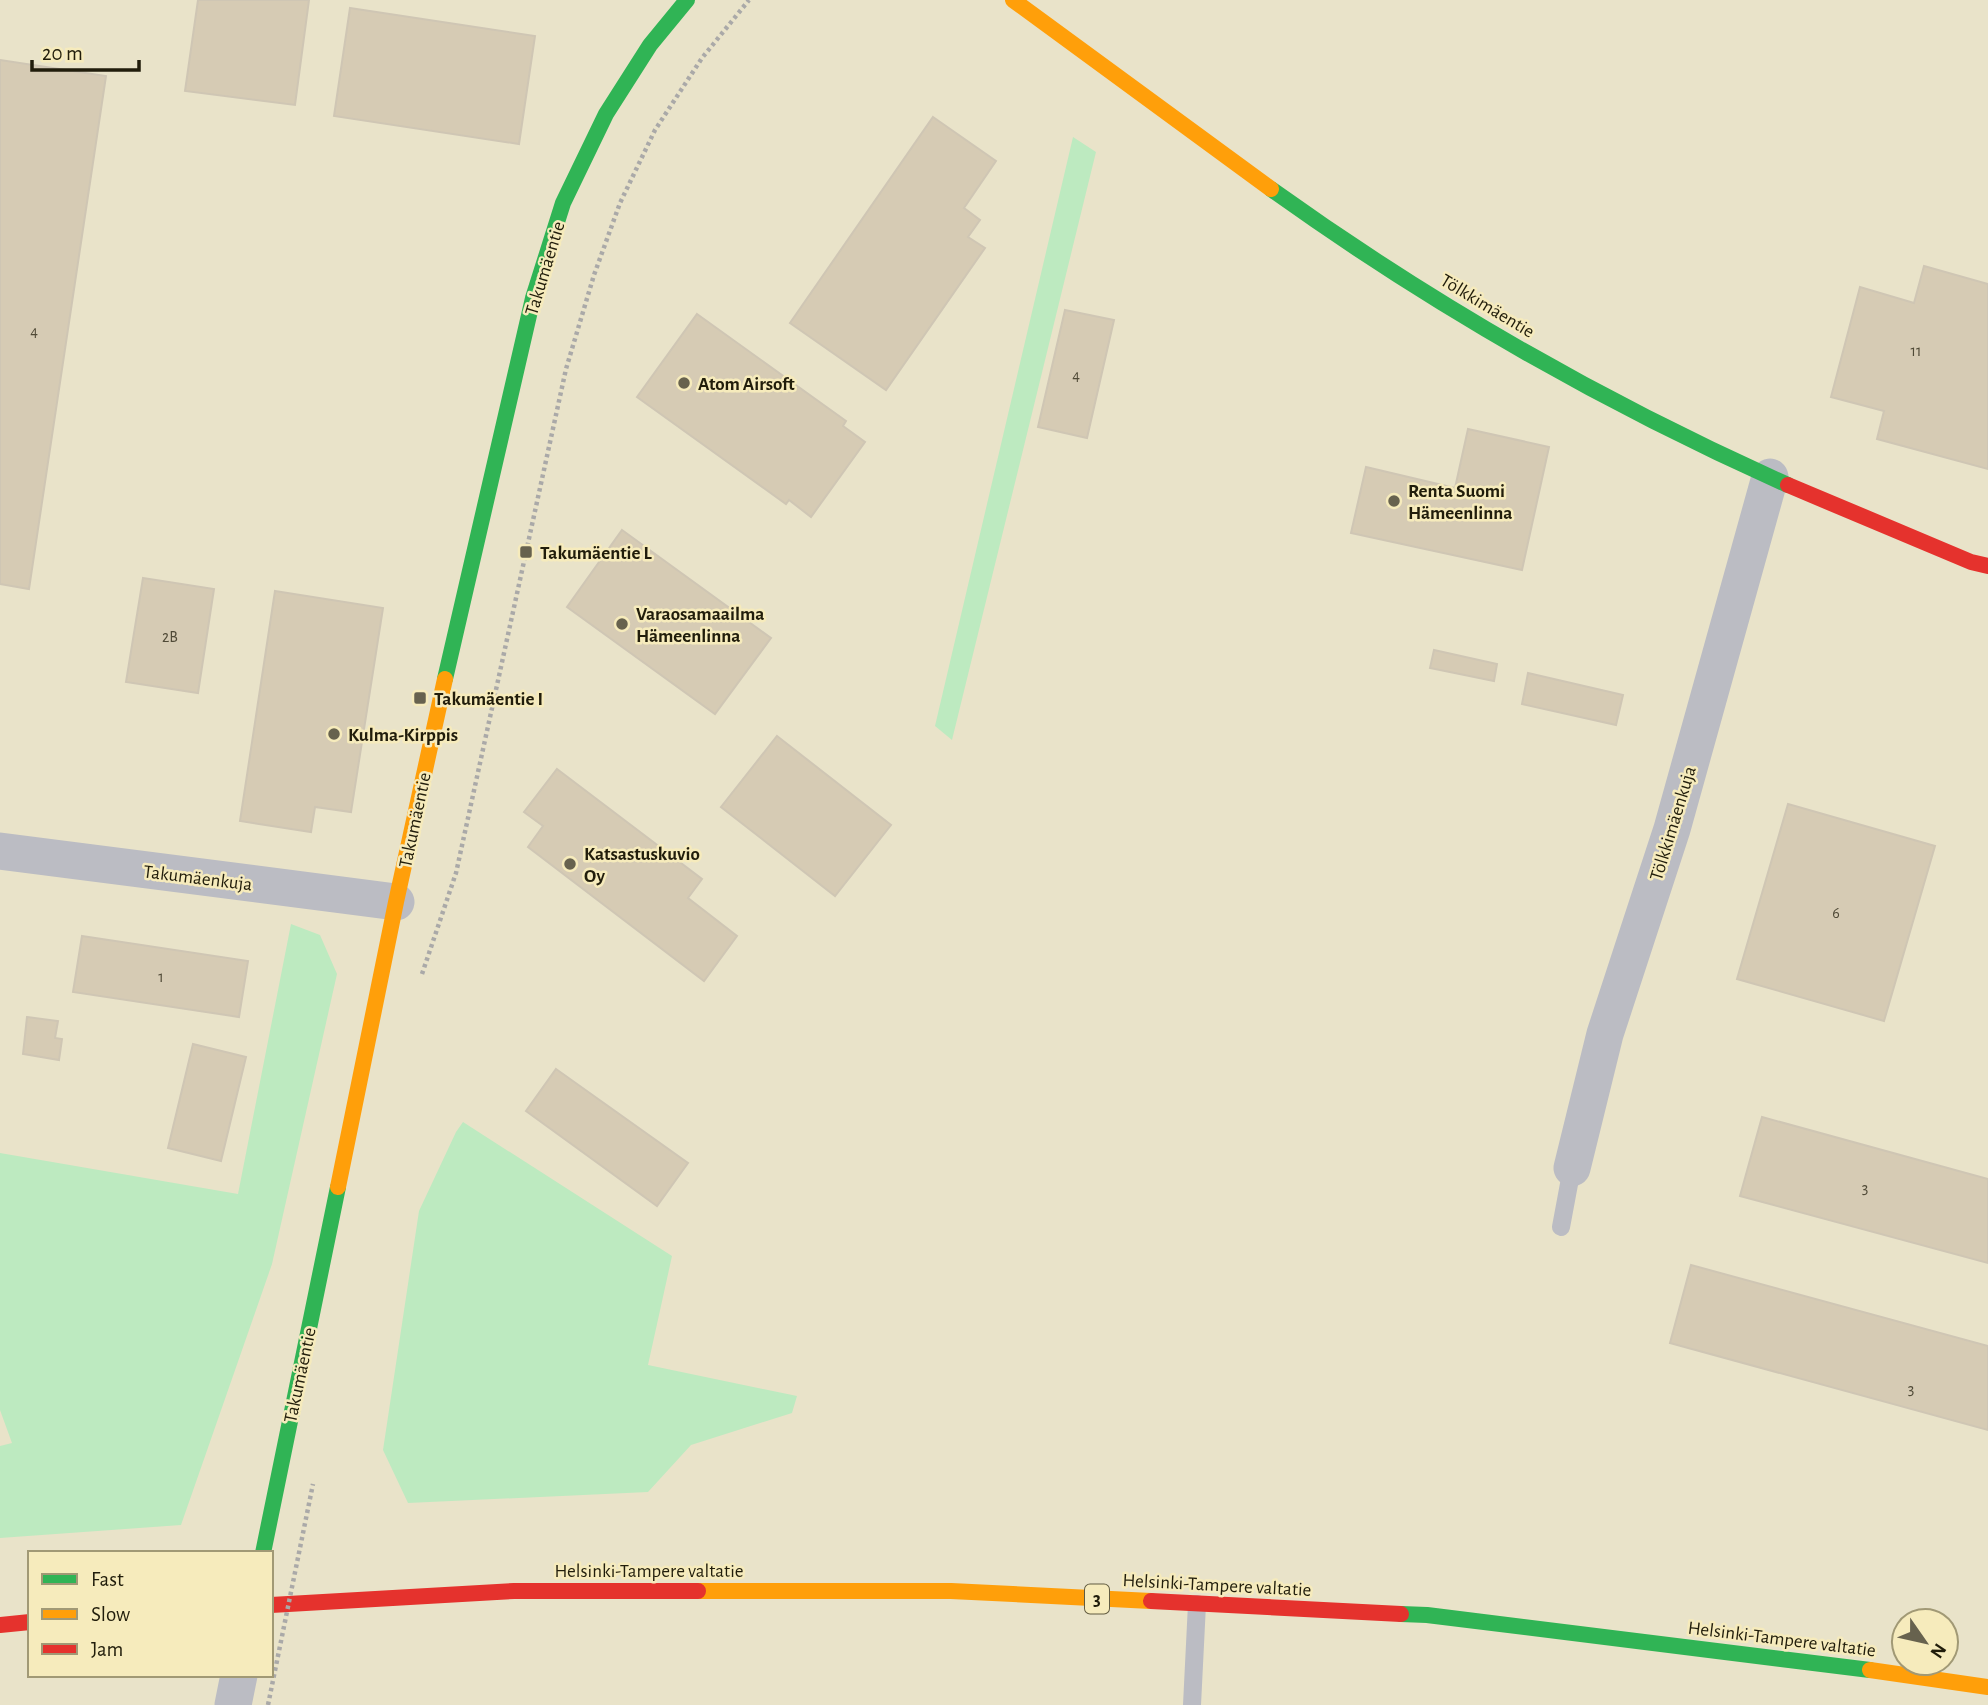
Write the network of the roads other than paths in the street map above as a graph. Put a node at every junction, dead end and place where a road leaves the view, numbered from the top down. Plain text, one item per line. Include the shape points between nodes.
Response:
1 (687, 0) edge
2 (1013, 0) edge
3 (1770, 477) junction
4 (1988, 566) edge
5 (0, 852) edge
6 (396, 902) junction
7 (1572, 1168) joint
8 (1561, 1227) dead end
9 (263, 1551) edge
10 (1197, 1604) junction
11 (273, 1605) edge
12 (28, 1622) edge
13 (0, 1625) edge
14 (239, 1677) edge
15 (1988, 1687) edge
16 (233, 1705) edge
17 (1192, 1705) edge

1 - 6 main road, Takumäentie via 650,46 606,114 564,203 537,286
2 - 3 main road, Tölkkimäentie via 1271,190 1448,307 1588,388
3 - 4 main road, Tölkkimäentie
3 - 7 street, Tölkkimäenkuja via 1672,829 1605,1034
5 - 6 street, Takumäenkuja
6 - 9 main road, Takumäentie
7 - 8 lane
10 - 11 main road, Helsinki-Tampere valtatie / 3 via 951,1591 514,1591
10 - 15 main road, Helsinki-Tampere valtatie / 3 via 1427,1615
10 - 17 lane
12 - 13 main road
14 - 16 street

